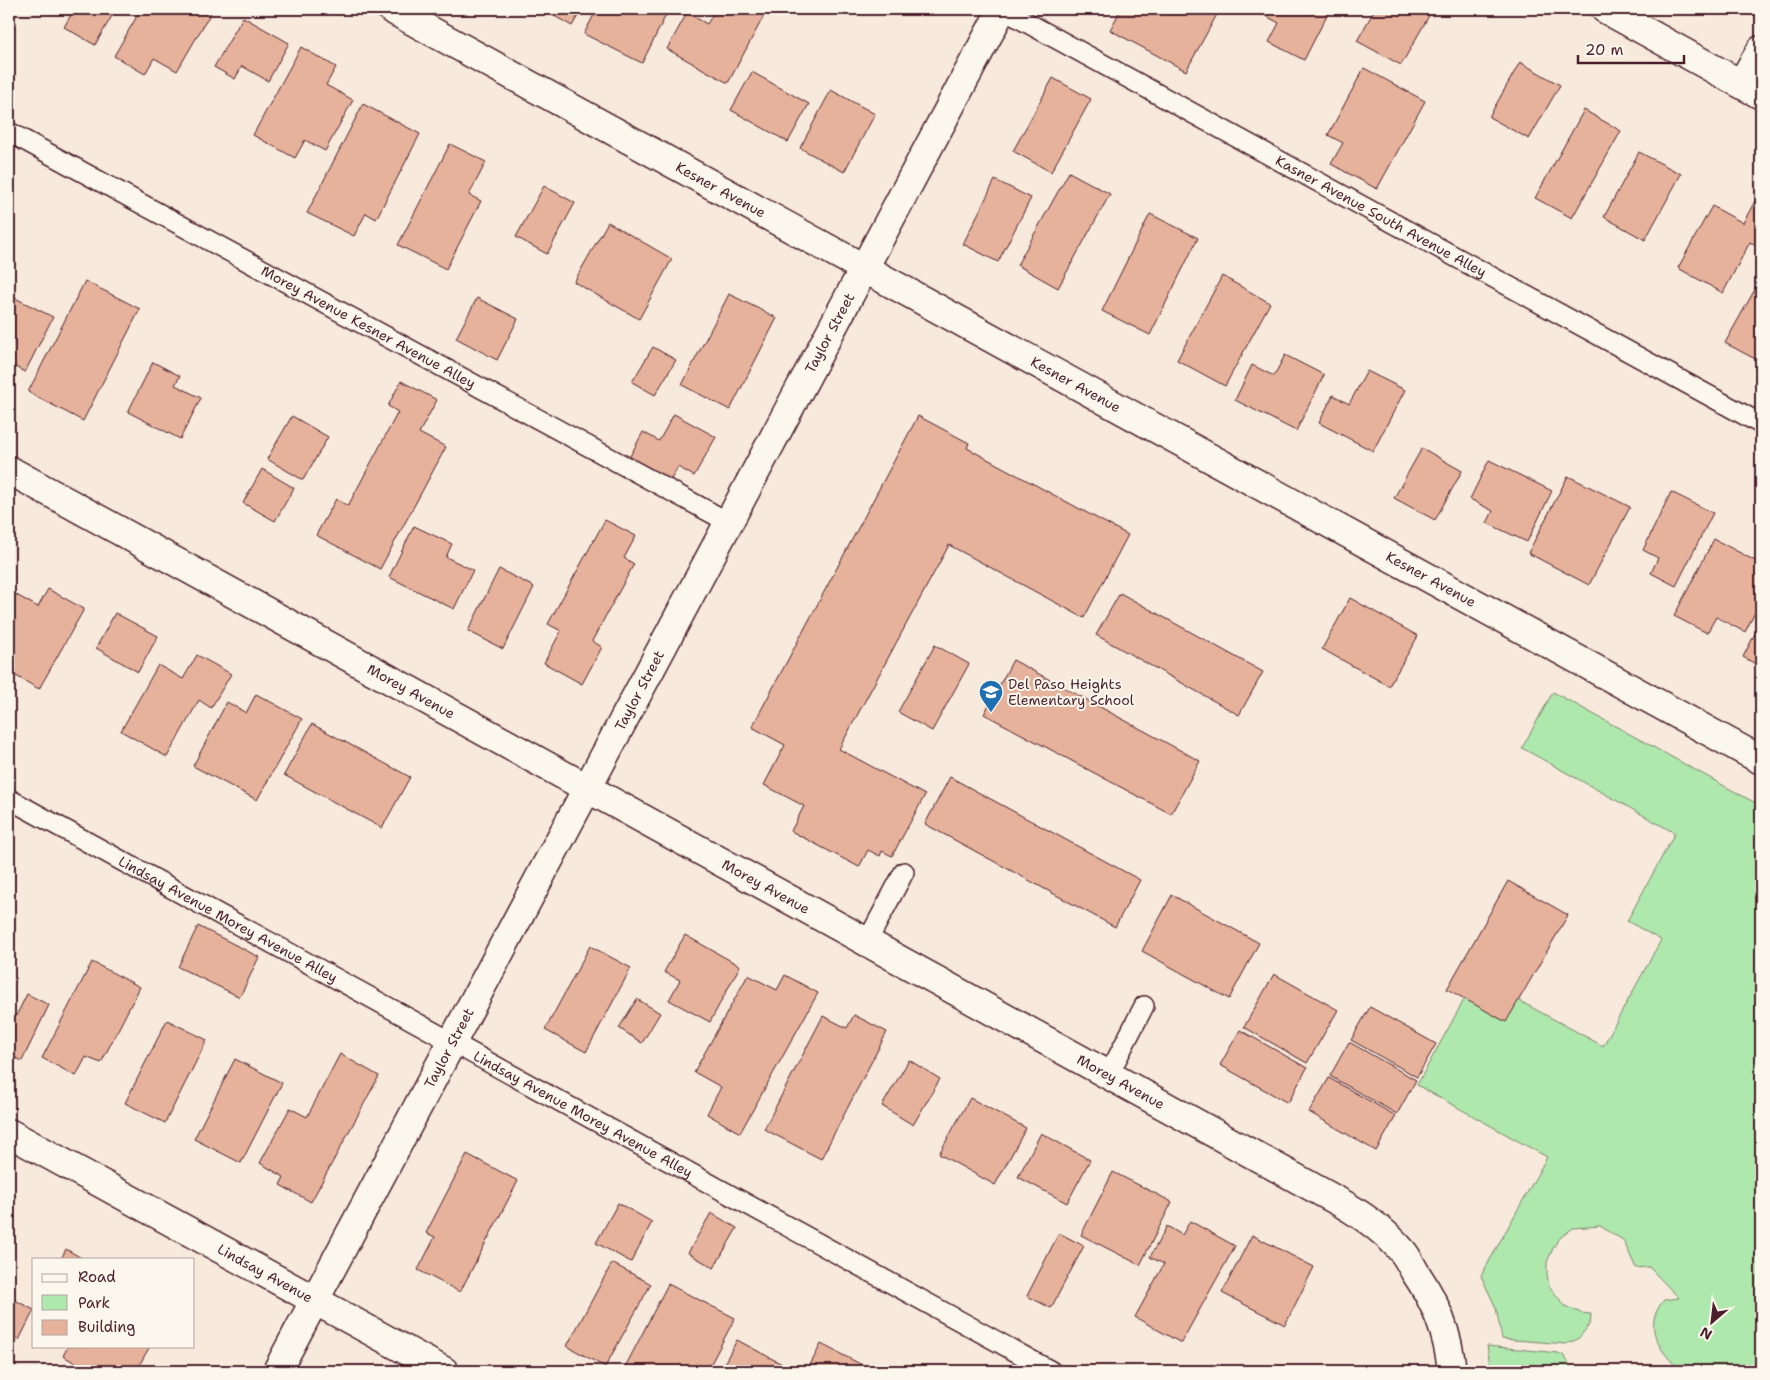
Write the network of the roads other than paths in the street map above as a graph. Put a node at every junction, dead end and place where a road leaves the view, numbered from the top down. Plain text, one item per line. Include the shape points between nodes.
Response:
1 (391, 9) edge
2 (1002, 9) edge
3 (1605, 9) edge
4 (1761, 50) edge
5 (1751, 89) edge
6 (9, 132) edge
7 (864, 268) junction
8 (1761, 424) edge
9 (9, 470) edge
10 (728, 522) junction
11 (1761, 760) edge
12 (588, 788) junction
13 (9, 799) edge
14 (904, 872) dead end
15 (867, 942) junction
16 (1144, 1006) dead end
17 (452, 1043) junction
18 (1109, 1074) junction
19 (9, 1133) edge
20 (315, 1301) junction
21 (1452, 1370) edge
22 (277, 1371) edge
23 (444, 1371) edge
24 (1051, 1371) edge

1 - 7 street, Kesner Avenue
2 - 7 street, Taylor Street
2 - 8 lane, Kasner Avenue South Avenue Alley
3 - 5 street
4 - 5 street
6 - 10 lane, Morey Avenue Kesner Avenue Alley
7 - 10 street, Taylor Street
7 - 11 street, Kesner Avenue
9 - 12 street, Morey Avenue
10 - 12 street, Taylor Street
12 - 15 street, Morey Avenue
12 - 17 street, Taylor Street
13 - 17 lane, Lindsay Avenue Morey Avenue Alley
14 - 15 lane
15 - 18 street, Morey Avenue
16 - 18 lane
17 - 20 street, Taylor Street
17 - 24 lane, Lindsay Avenue Morey Avenue Alley
18 - 21 street, Morey Avenue via 1366,1218 1403,1252 1430,1295 1448,1344
19 - 20 street, Lindsay Avenue
20 - 22 street, Taylor Street
20 - 23 street, Lindsay Avenue

